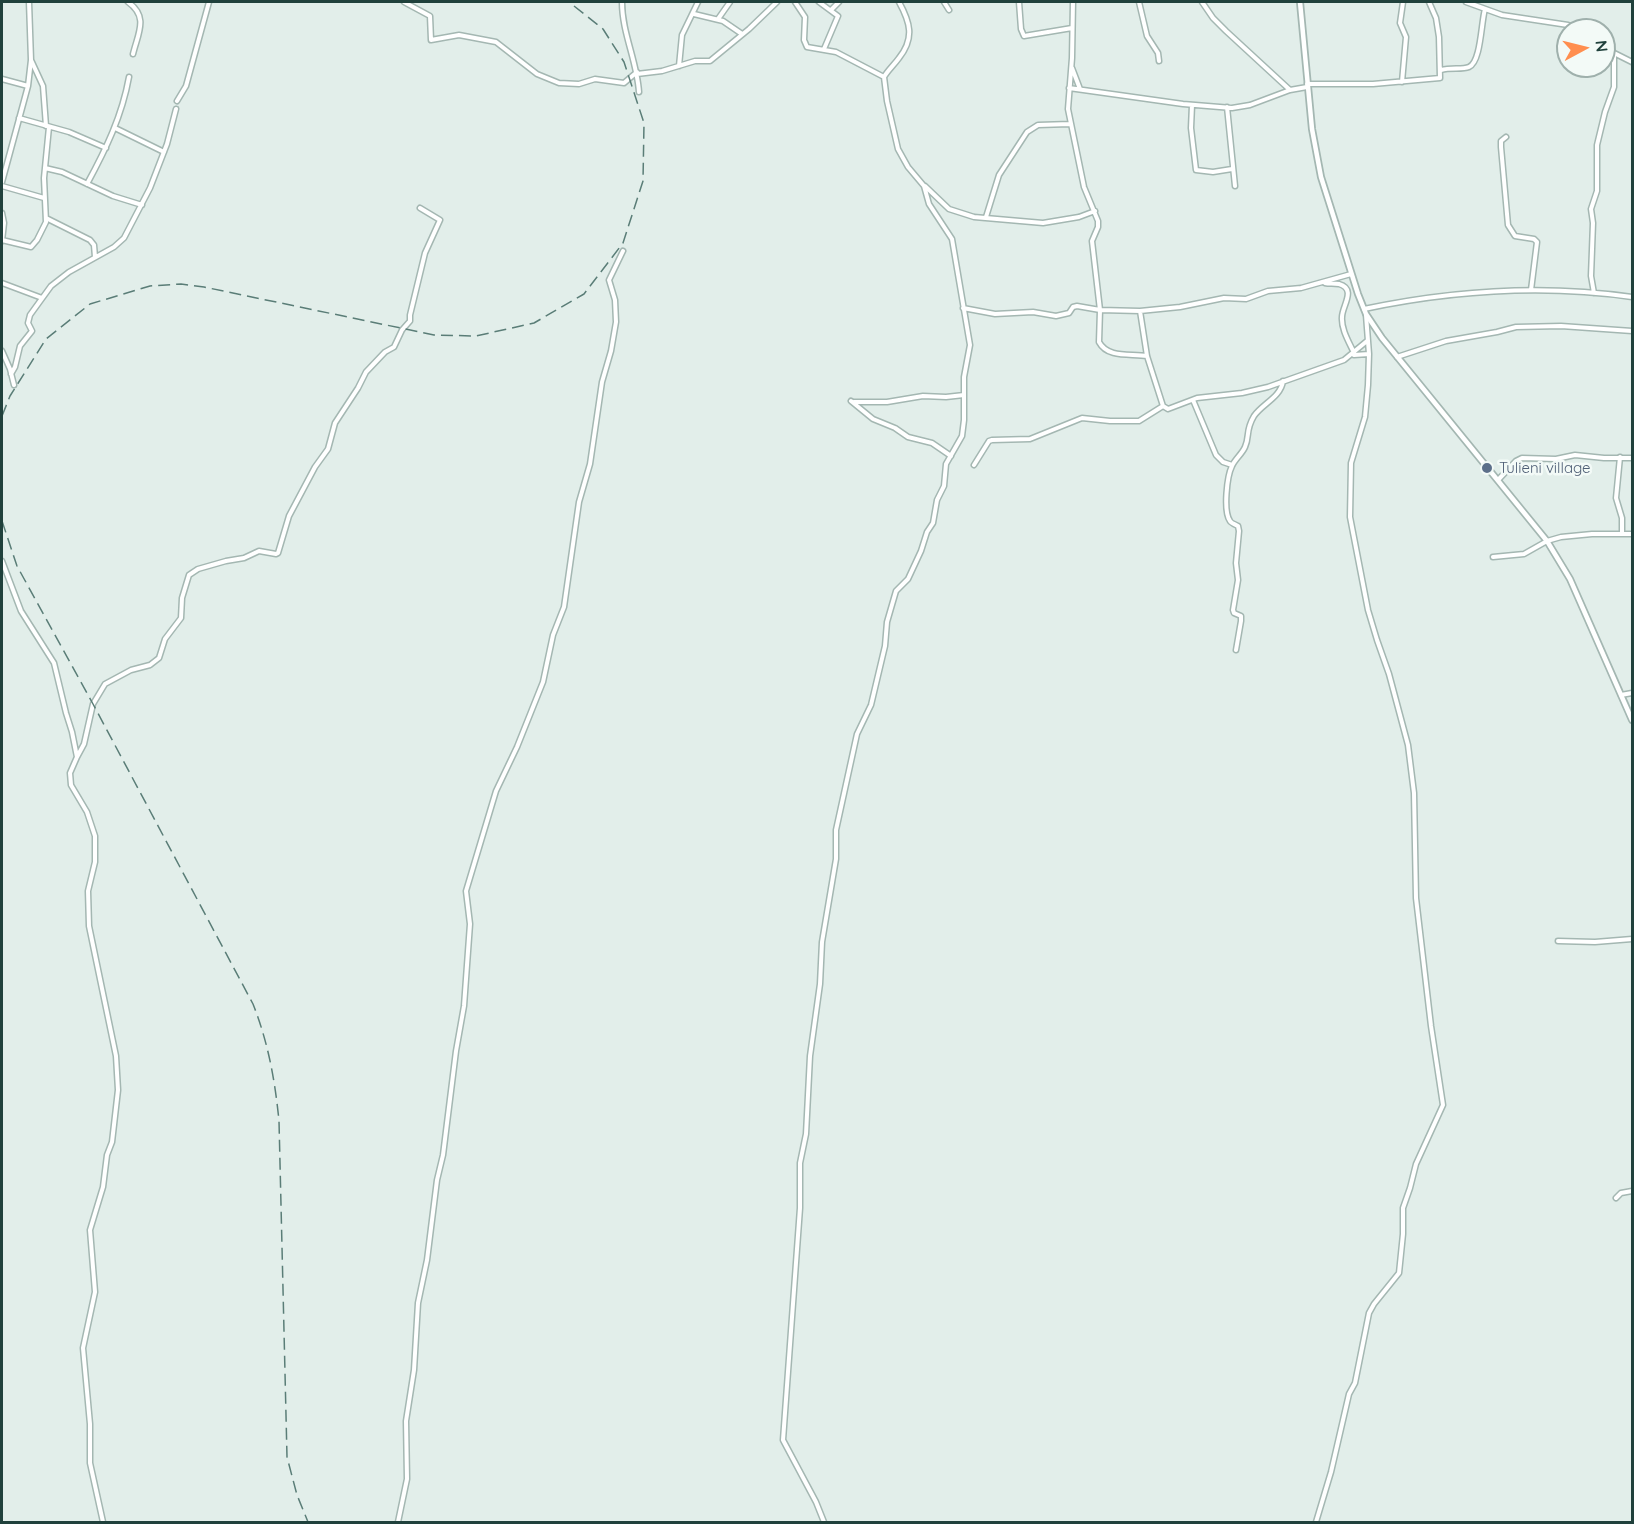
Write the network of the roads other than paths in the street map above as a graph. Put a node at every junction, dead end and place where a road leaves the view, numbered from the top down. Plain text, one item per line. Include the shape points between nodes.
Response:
1 (29, 2) edge
2 (128, 2) edge
3 (208, 2) edge
4 (405, 2) edge
5 (622, 2) edge
6 (698, 2) edge
7 (730, 2) edge
8 (777, 2) edge
9 (795, 2) edge
10 (819, 2) edge
11 (839, 2) edge
12 (899, 2) edge
13 (944, 2) edge
14 (1019, 2) edge
15 (1073, 2) edge
16 (1139, 2) edge
17 (1202, 2) edge
18 (1300, 2) edge
19 (1403, 2) edge
20 (1428, 2) edge
21 (1467, 2) edge
22 (1485, 9) junction
23 (831, 10) junction
24 (949, 10) dead end
25 (694, 14) junction
26 (718, 19) junction
27 (1556, 23) edge
28 (1072, 28) junction
29 (742, 34) junction
30 (824, 49) junction
31 (133, 54) dead end
32 (1616, 54) edge
33 (32, 60) junction
34 (1159, 61) dead end
35 (1632, 62) edge
36 (679, 66) junction
37 (1071, 68) junction
38 (1441, 70) junction
39 (637, 73) junction
40 (884, 76) junction
41 (129, 77) dead end
42 (1614, 78) edge
43 (2, 79) edge
44 (1402, 82) junction
45 (28, 86) junction
46 (1306, 86) junction
47 (1069, 88) junction
48 (1080, 89) junction
49 (1290, 90) junction
50 (639, 92) dead end
51 (177, 101) dead end
52 (1192, 105) junction
53 (1227, 107) junction
54 (176, 109) dead end
55 (19, 118) junction
56 (1070, 124) junction
57 (48, 126) junction
58 (115, 128) junction
59 (123, 132) junction
60 (111, 136) junction
61 (1506, 137) dead end
62 (106, 148) junction
63 (164, 152) junction
64 (45, 168) junction
65 (1232, 169) junction
66 (2, 184) edge
67 (87, 184) junction
68 (924, 186) junction
69 (1235, 186) dead end
70 (44, 198) junction
71 (142, 205) junction
72 (420, 208) dead end
73 (1095, 212) junction
74 (2, 213) edge
75 (986, 217) junction
76 (45, 218) junction
77 (2, 241) edge
78 (623, 251) dead end
79 (95, 257) junction
80 (1351, 274) junction
81 (1324, 282) junction
82 (2, 284) edge
83 (1531, 290) junction
84 (1594, 293) junction
85 (1632, 297) edge
86 (42, 298) junction
87 (963, 308) junction
88 (1100, 310) junction
89 (1140, 311) junction
90 (1365, 312) junction
91 (1632, 331) edge
92 (1368, 340) junction
93 (2, 351) edge
94 (1354, 354) junction
95 (1370, 354) junction
96 (1147, 356) junction
97 (1397, 357) junction
98 (11, 374) junction
99 (1283, 381) junction
100 (14, 385) dead end
101 (964, 395) junction
102 (1193, 400) junction
103 (1163, 406) junction
104 (951, 456) junction
105 (1620, 457) junction
106 (1632, 458) edge
107 (974, 465) dead end
108 (1232, 465) junction
109 (1498, 480) junction
110 (1622, 533) junction
111 (1632, 534) edge
112 (1547, 541) junction
113 (1493, 556) dead end
114 (2, 561) edge
115 (1236, 650) dead end
116 (1632, 693) edge
117 (1622, 695) junction
118 (1632, 720) edge
119 (77, 758) junction
120 (1632, 939) edge
121 (1558, 941) dead end
122 (1632, 1191) edge
123 (1616, 1198) dead end
124 (103, 1522) edge
125 (398, 1522) edge
126 (824, 1522) edge
127 (1316, 1522) edge

1 - 33 street
2 - 31 street via 138,11 141,21
3 - 51 street via 186,86
4 - 39 street via 430,16 431,40 459,35 496,42 537,74 554,81 624,83
5 - 39 street via 627,43
6 - 25 street
7 - 26 street
8 - 29 street
9 - 30 street via 805,18 805,45 812,50
10 - 23 street
11 - 23 street
12 - 40 street via 909,20 909,35 902,54
13 - 24 street
14 - 28 street via 1024,36
15 - 28 street
16 - 34 street via 1144,27
17 - 49 street via 1226,32
18 - 46 street
19 - 44 street via 1400,23 1406,37
20 - 38 street via 1436,20
21 - 22 street
22 - 27 street
22 - 38 street via 1474,64
23 - 30 street via 838,18
25 - 26 street
25 - 36 street via 682,35
26 - 29 street
28 - 37 street
29 - 36 street via 710,61
30 - 40 street
32 - 35 street
33 - 45 street
33 - 57 street via 42,86
36 - 39 street via 662,72
37 - 47 street
37 - 48 street
38 - 44 street via 1439,79
39 - 50 street
40 - 68 street via 898,149
41 - 58 street
42 - 84 street via 1597,145 1597,191 1590,209
43 - 45 street
44 - 46 street
45 - 55 street
46 - 49 street
46 - 80 street via 1321,177
47 - 48 street
47 - 56 street
48 - 52 street
49 - 53 street via 1250,105
52 - 53 street
52 - 65 street via 1196,170
53 - 65 street
54 - 63 street
55 - 57 street
55 - 66 street
56 - 73 street via 1084,187
56 - 75 street via 1038,125 1027,132 999,174
57 - 62 street
57 - 64 street
58 - 59 street
58 - 60 street
59 - 60 street
59 - 63 street
60 - 62 street
61 - 83 street via 1501,147 1508,225 1515,236 1537,242
62 - 67 street
63 - 71 street
64 - 67 street
64 - 70 street
65 - 69 street
66 - 70 street
67 - 71 street
68 - 75 street via 950,209
68 - 87 street via 929,204 952,239
70 - 76 street
71 - 79 street via 119,243
72 - 119 street via 440,220 425,253 410,321 394,347 366,372 334,423 328,449 289,516 278,553 259,551 189,575 181,618 165,639 159,658 152,665 131,670 105,684 93,704
73 - 75 street via 1043,223
73 - 88 street via 1099,224 1092,246
74 - 77 street
76 - 77 street via 32,246
76 - 79 street via 90,240
78 - 125 street via 609,280 616,322 579,502 564,607 553,635 543,682 496,791 466,891 470,924 464,1006 428,1260 418,1304 406,1421 407,1479
79 - 86 street via 63,275
80 - 81 street
80 - 90 street
81 - 89 street via 1268,291 1246,299 1224,298
81 - 94 street via 1347,290 1342,322
82 - 86 street
83 - 84 street
83 - 90 street via 1435,295
84 - 85 street
86 - 98 street via 30,315 32,331 20,346
87 - 88 street via 995,314 1033,312 1056,316 1077,306
87 - 101 street via 970,345
88 - 89 street
88 - 96 street via 1101,346 1121,354
89 - 96 street
90 - 92 street
90 - 97 street
91 - 97 street via 1516,327 1446,341
92 - 94 street
92 - 95 street
93 - 98 street
94 - 95 street
94 - 99 street
95 - 127 street via 1365,417 1351,463 1350,517 1368,610 1408,745 1414,793 1416,898 1443,1106 1416,1164 1403,1208 1398,1273 1369,1313 1355,1383
96 - 103 street
97 - 109 street
98 - 100 street
99 - 102 street via 1242,393
99 - 108 street via 1280,391 1252,420 1245,448
101 - 104 street via 963,429
101 - 104 street via 852,401 873,419 908,437 932,443
102 - 103 street via 1168,409
102 - 108 street via 1216,455
103 - 107 street via 1139,421 1082,417 1030,440 992,440
104 - 126 street via 933,523 908,579 896,591 888,617 871,705 857,734 837,826 836,859 822,942 801,1163 783,1440
105 - 106 street
105 - 109 street via 1522,458
105 - 110 street via 1616,494
108 - 115 street via 1228,511 1230,521 1239,531 1233,610 1241,618
109 - 112 street
110 - 111 street
110 - 112 street
112 - 113 street via 1524,554
112 - 117 street via 1570,579
114 - 119 street via 21,611 54,663
116 - 117 street
117 - 118 street
119 - 124 street via 69,779 89,816 94,836 89,926 117,1072 112,1142 90,1230 95,1292 83,1348 90,1463
120 - 121 street
122 - 123 street

